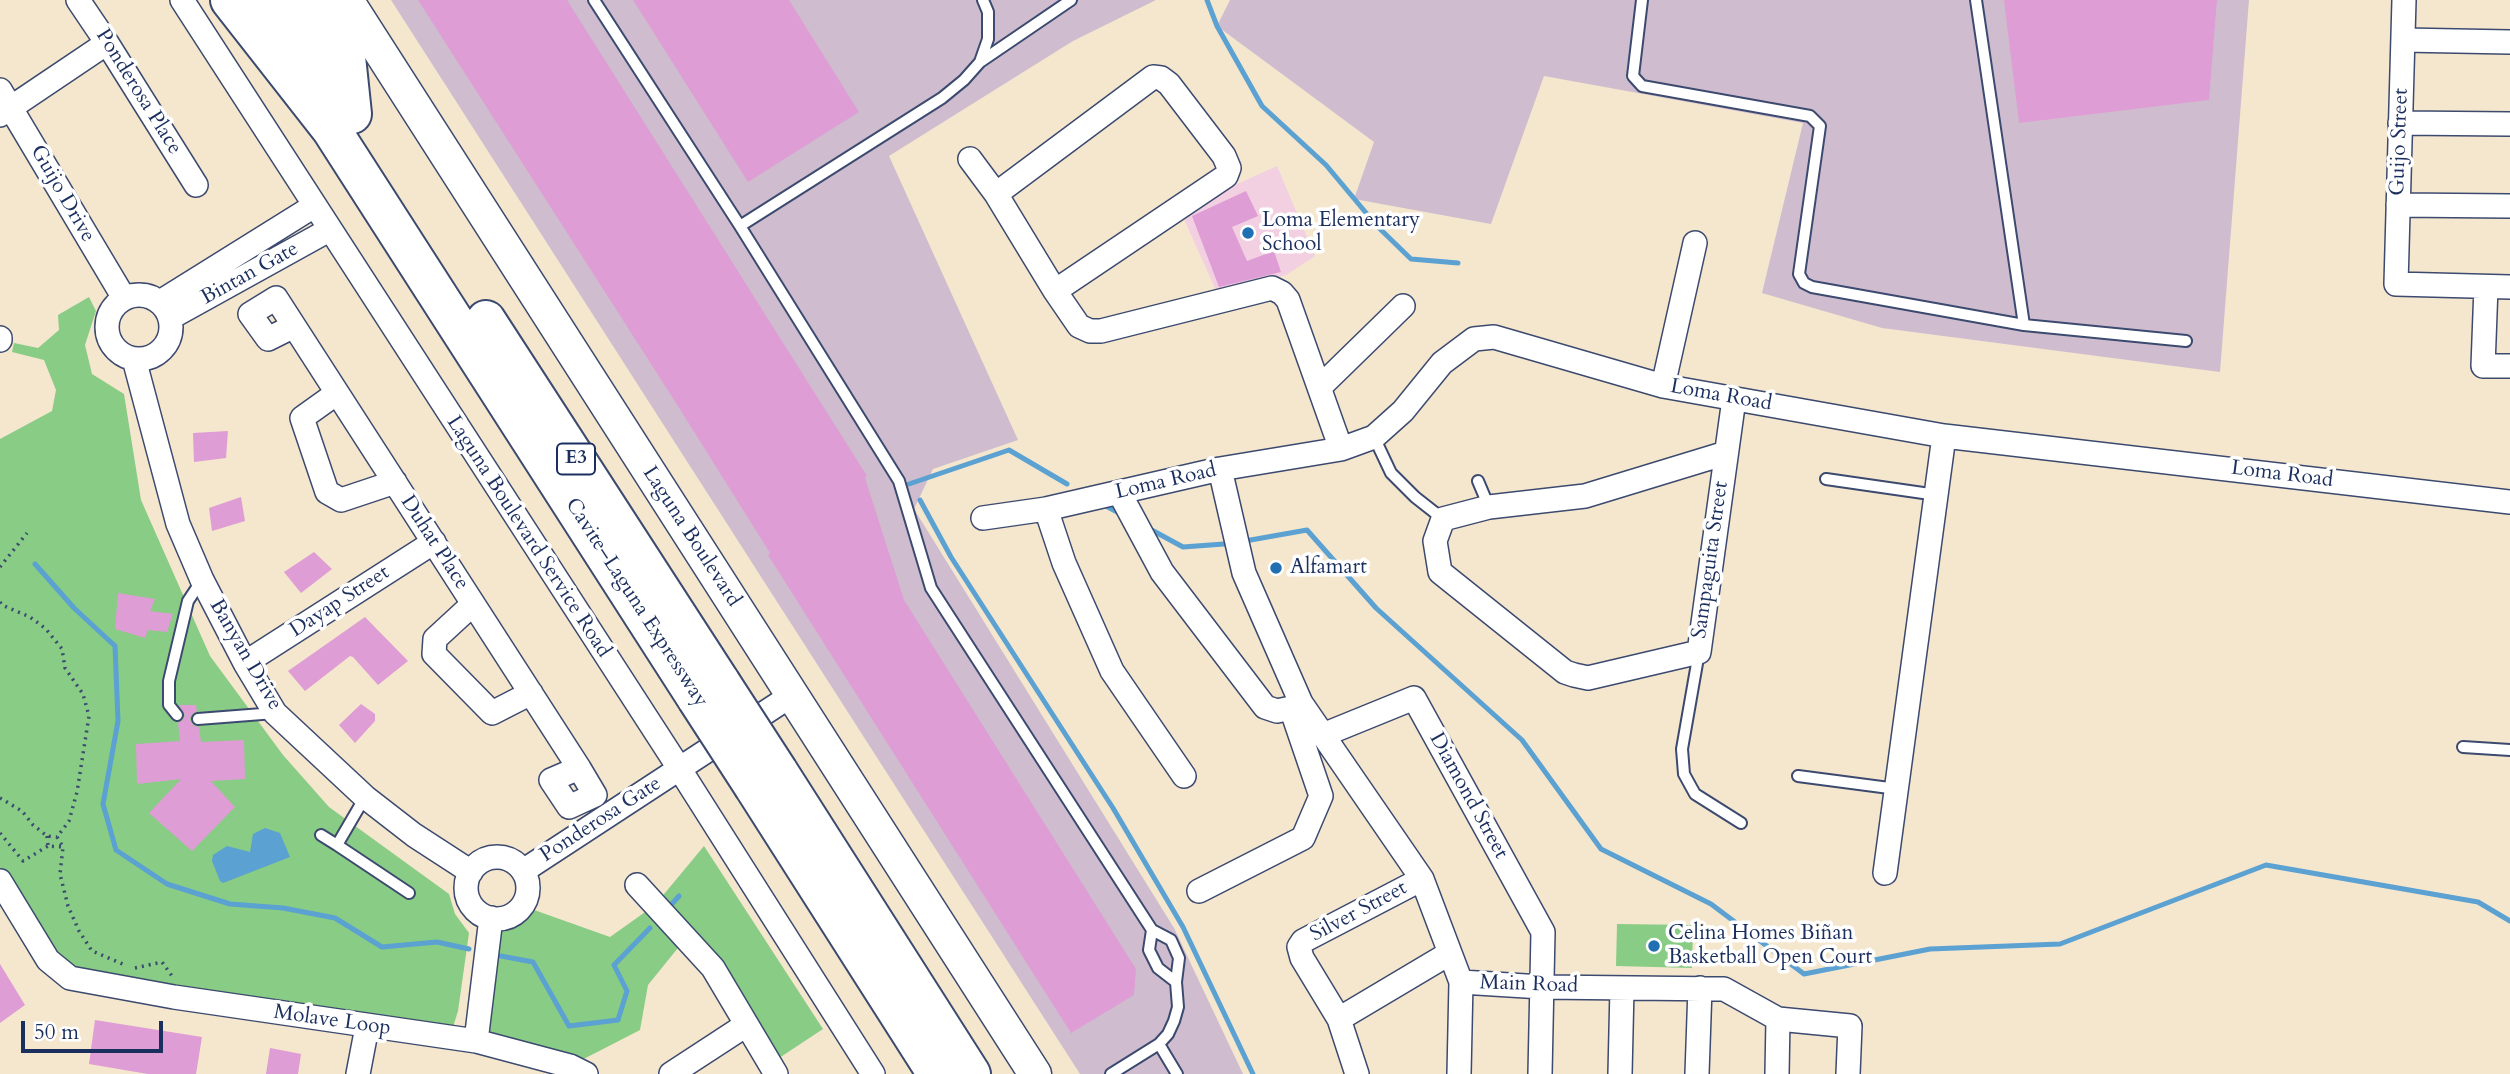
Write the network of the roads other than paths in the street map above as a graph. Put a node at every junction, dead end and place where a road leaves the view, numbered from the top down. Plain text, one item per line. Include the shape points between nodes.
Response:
1 (78, 0) edge
2 (182, 0) edge
3 (230, 0) edge
4 (269, 0) edge
5 (310, 0) edge
6 (347, 0) edge
7 (594, 0) edge
8 (983, 0) edge
9 (1071, 0) edge
10 (1642, 0) edge
11 (1976, 0) edge
12 (2404, 0) edge
13 (2403, 40) junction
14 (2510, 42) edge
15 (107, 43) junction
16 (980, 62) junction
17 (4, 104) edge
18 (352, 117) junction
19 (2400, 122) junction
20 (2510, 124) edge
21 (970, 159) dead end
22 (196, 185) dead end
23 (996, 194) junction
24 (2398, 205) junction
25 (314, 206) junction
26 (2510, 206) edge
27 (740, 226) junction
28 (330, 230) junction
29 (1695, 243) dead end
30 (2486, 287) junction
31 (2510, 287) edge
32 (1055, 291) junction
33 (124, 298) junction
34 (1403, 306) dead end
35 (165, 310) junction
36 (2024, 325) junction
37 (294, 326) dead end
38 (2186, 341) dead end
39 (134, 359) junction
40 (2510, 366) edge
41 (1663, 386) junction
42 (1320, 387) junction
43 (337, 393) junction
44 (1734, 399) junction
45 (1944, 436) junction
46 (1374, 437) junction
47 (1341, 449) junction
48 (1726, 453) junction
49 (1220, 469) junction
50 (1826, 478) dead end
51 (1478, 481) dead end
52 (395, 482) junction
53 (1119, 492) junction
54 (1937, 495) junction
55 (2510, 502) edge
56 (1489, 507) junction
57 (1046, 509) junction
58 (983, 518) dead end
59 (1443, 519) junction
60 (434, 542) junction
61 (202, 580) junction
62 (473, 604) junction
63 (1699, 652) junction
64 (246, 663) junction
65 (709, 691) junction
66 (531, 693) junction
67 (792, 695) junction
68 (275, 713) junction
69 (177, 715) dead end
70 (1307, 717) junction
71 (198, 719) dead end
72 (2463, 747) dead end
73 (2510, 750) edge
74 (579, 768) dead end
75 (679, 768) junction
76 (1184, 776) dead end
77 (1798, 776) dead end
78 (766, 779) junction
79 (1897, 789) junction
80 (365, 797) junction
81 (1741, 823) dead end
82 (321, 835) dead end
83 (337, 845) junction
84 (523, 871) junction
85 (471, 872) junction
86 (1885, 873) dead end
87 (1422, 879) junction
88 (0, 881) edge
89 (637, 885) dead end
90 (1199, 891) dead end
91 (409, 893) dead end
92 (491, 918) junction
93 (1152, 930) junction
94 (1450, 953) junction
95 (1177, 982) junction
96 (1461, 982) junction
97 (1542, 987) junction
98 (1622, 988) junction
99 (1700, 988) junction
100 (1339, 1019) junction
101 (1778, 1019) junction
102 (746, 1025) junction
103 (368, 1027) junction
104 (476, 1041) junction
105 (1159, 1044) junction
106 (358, 1074) edge
107 (586, 1074) edge
108 (671, 1074) edge
109 (776, 1074) edge
110 (873, 1074) edge
111 (937, 1074) edge
112 (971, 1074) edge
113 (1035, 1074) edge
114 (1111, 1074) edge
115 (1177, 1074) edge
116 (1357, 1074) edge
117 (1459, 1074) edge
118 (1540, 1074) edge
119 (1620, 1074) edge
120 (1697, 1074) edge
121 (1777, 1074) edge
122 (1848, 1074) edge

1 - 15 street, Ponderosa Place
2 - 25 street, Laguna Boulevard Service Road
3 - 65 highway, Cavite–Laguna Expressway / E3 via 331,129
4 - 18 highway, Cavite–Laguna Expressway / E3
5 - 18 highway via 346,57
6 - 67 main road, Laguna Boulevard
7 - 27 lane
8 - 16 lane via 988,39
9 - 16 lane
10 - 36 lane via 1633,76 1642,86 1810,116 1820,126 1800,274 1804,283
11 - 36 lane
12 - 13 street, Guijo Street
13 - 14 street
13 - 19 street, Guijo Street
15 - 17 street
15 - 22 street, Ponderosa Place
16 - 27 lane via 942,98
17 - 33 street, Guijo Drive
18 - 65 highway, Cavite–Laguna Expressway / E3
19 - 20 street
19 - 24 street, Guijo Street
21 - 23 street
23 - 32 street
23 - 32 street via 1153,77 1169,84 1224,156 1229,168 1226,176
24 - 26 street
24 - 30 street, Guijo Street via 2396,284
25 - 28 street, Laguna Boulevard Service Road
25 - 35 street, Bintan Gate
27 - 93 lane via 898,481 931,588
28 - 35 street, Bintan Gate
28 - 75 street, Laguna Boulevard Service Road
29 - 41 street
30 - 31 street
30 - 40 street via 2483,366
32 - 42 street via 1079,326 1101,331 1272,288 1288,300
33 - 35 street via 143,294
33 - 39 street via 108,316 106,332 119,353
34 - 42 street
35 - 39 street via 169,340 145,359
36 - 38 lane
37 - 43 street, Duhat Place
39 - 61 street, Banyan Drive via 178,524
41 - 44 street, Loma Road
41 - 46 street, Loma Road via 1494,337 1474,340 1442,363 1403,411
42 - 47 street
43 - 52 street, Duhat Place
43 - 52 street, Duhat Place via 302,418 327,492 341,500
44 - 45 street, Loma Road
44 - 48 street, Sampaguita Street
45 - 54 street
45 - 55 street, Loma Road
46 - 47 street, Loma Road
46 - 59 lane via 1391,473
47 - 49 street, Loma Road
48 - 56 street, Sampaguita Street via 1585,496
48 - 63 street, Sampaguita Street
49 - 53 street, Loma Road
49 - 70 street via 1244,573
50 - 54 lane
51 - 56 lane
52 - 60 street, Duhat Place
53 - 57 street, Loma Road
53 - 70 street via 1162,572 1265,707
54 - 79 street
56 - 59 street, Sampaguita Street
57 - 58 street, Loma Road
57 - 76 street via 1064,563 1112,671
59 - 63 street, Sampaguita Street via 1434,541 1440,572 1564,671 1588,678
60 - 62 street, Duhat Place
60 - 64 street, Dayap Street
61 - 64 street, Banyan Drive
61 - 69 lane via 188,601 169,681 170,705
62 - 66 street, Duhat Place
62 - 66 street, Duhat Place via 435,639 434,654 492,713
63 - 81 lane via 1682,749 1684,774 1695,794
64 - 68 street, Banyan Drive
65 - 78 highway, Cavite–Laguna Expressway / E3, bridge
66 - 74 street, Duhat Place
67 - 75 street, Ponderosa Gate
67 - 113 main road, Laguna Boulevard
68 - 71 lane
68 - 80 street, Banyan Drive
70 - 87 street, Main Road
70 - 90 street via 1321,796 1303,838
70 - 97 street, Diamond Street via 1415,698 1543,932
72 - 73 lane
75 - 84 street, Ponderosa Gate
75 - 110 street, Laguna Boulevard Service Road
77 - 79 lane
78 - 111 highway, Cavite–Laguna Expressway / E3
78 - 112 highway, Cavite–Laguna Expressway / E3
79 - 86 street
80 - 83 lane
80 - 85 street, Banyan Drive
82 - 83 lane
83 - 91 lane
84 - 85 street, Ponderosa Gate via 507,858 497,857 477,864
84 - 92 street, Ponderosa Gate via 528,888 523,906 508,917
85 - 92 street via 469,900 474,909
87 - 94 street, Main Road
87 - 100 street, Silver Street via 1299,947
88 - 103 street, Molave Loop via 48,960 70,978
89 - 102 street via 713,968
92 - 104 street
93 - 95 lane via 1149,950 1158,968
93 - 95 lane via 1171,940 1179,958
94 - 96 street, Main Road
94 - 100 street
95 - 105 lane via 1174,1021
96 - 97 street, Main Road
96 - 117 street
97 - 98 street, Main Road
97 - 118 street
98 - 99 street, Main Road
98 - 119 street
99 - 101 street, Main Road via 1724,989
99 - 120 street
100 - 116 street
101 - 121 street
101 - 122 street, Main Road via 1850,1026
102 - 108 street
102 - 109 street
103 - 104 street, Molave Loop
103 - 106 street
104 - 107 street, Molave Loop
105 - 114 lane
105 - 115 lane

